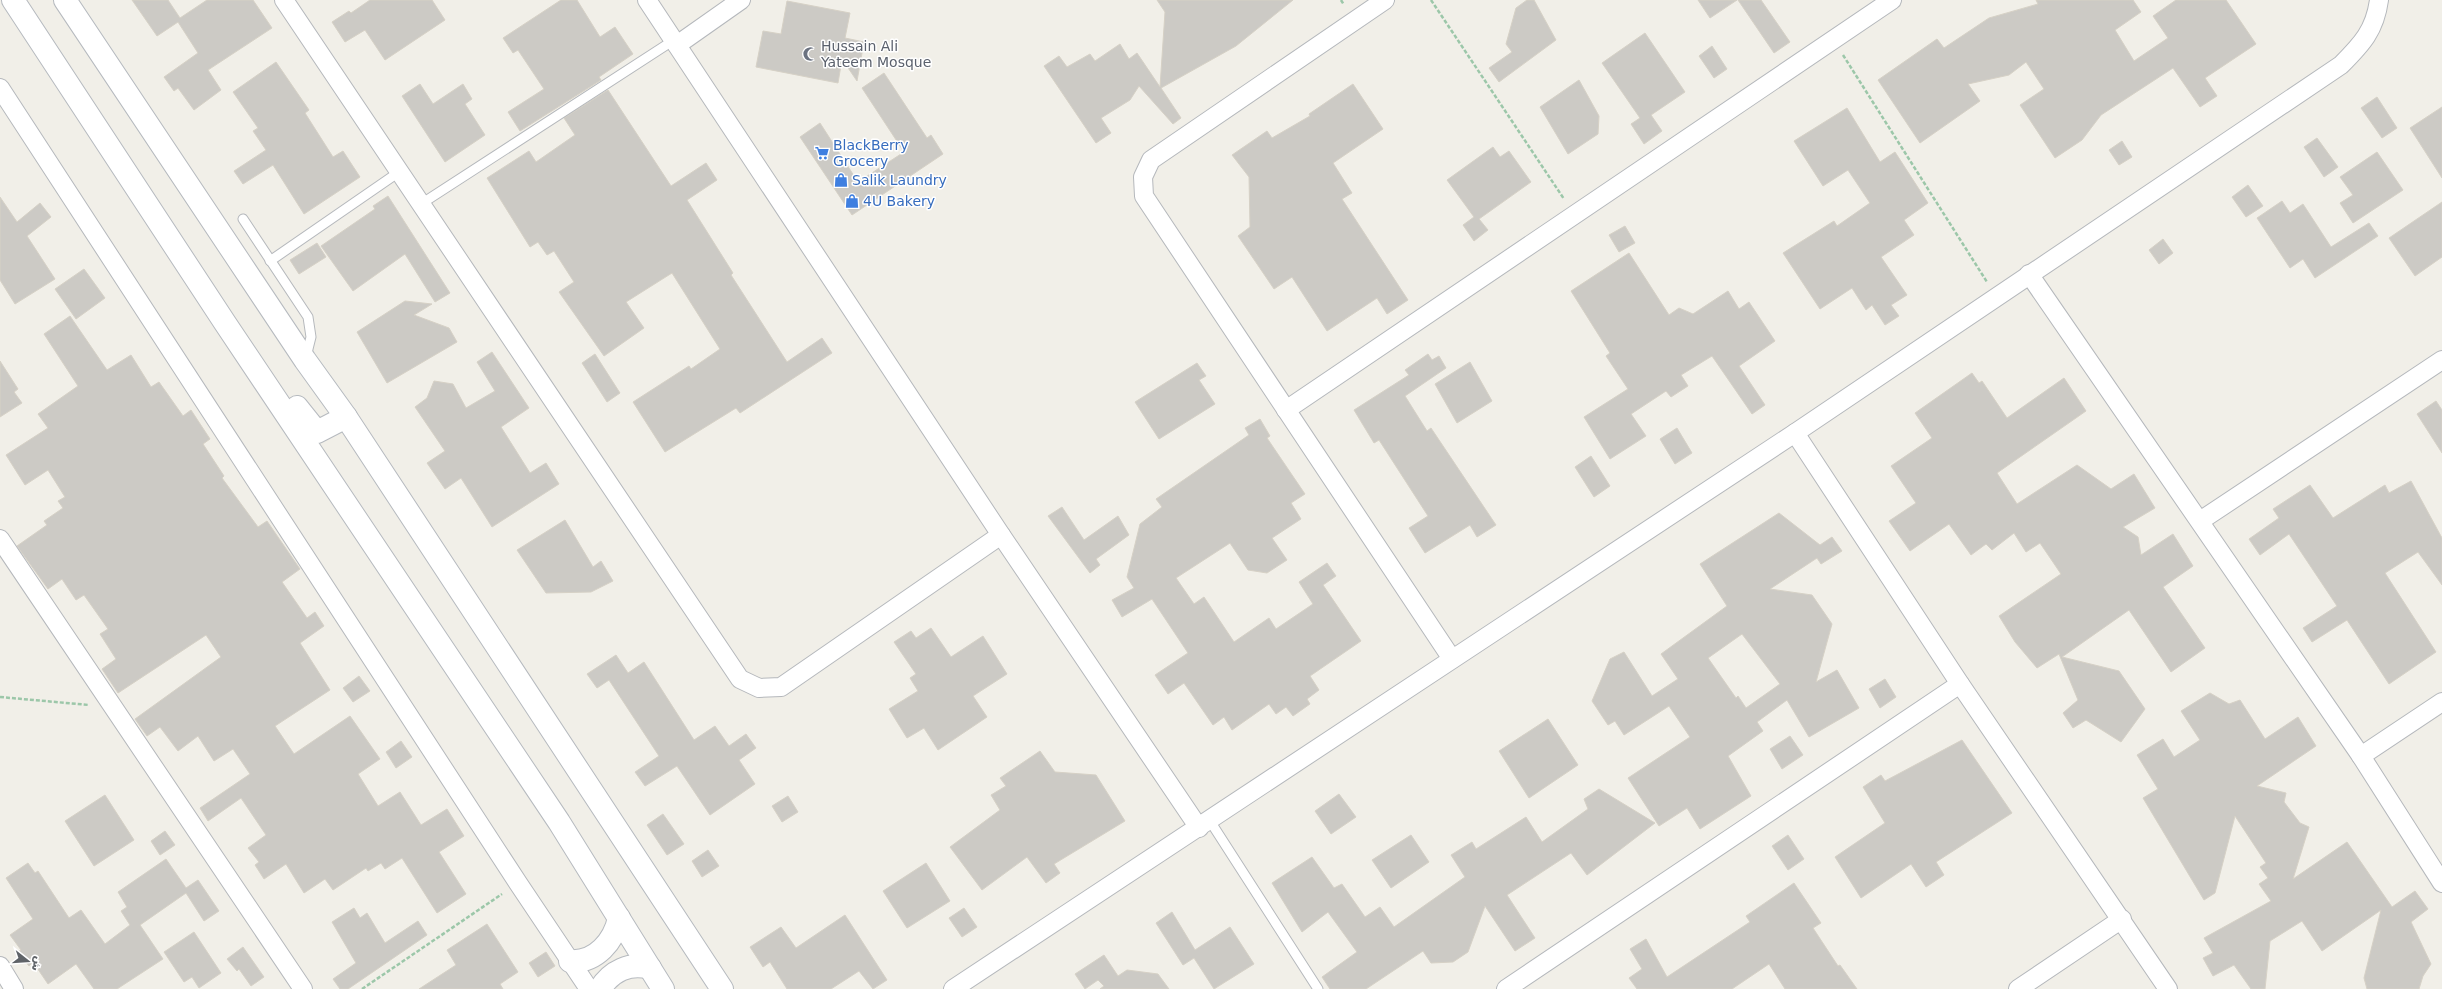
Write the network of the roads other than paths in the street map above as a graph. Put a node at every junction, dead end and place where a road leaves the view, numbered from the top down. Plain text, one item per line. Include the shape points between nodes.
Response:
1 (13, 0) edge
2 (65, 0) edge
3 (284, 0) edge
4 (647, 0) edge
5 (742, 0) edge
6 (1385, 0) edge
7 (1892, 0) edge
8 (2379, 0) edge
9 (676, 42) junction
10 (0, 88) edge
11 (400, 172) junction
12 (421, 204) junction
13 (243, 219) dead end
14 (270, 261) junction
15 (2030, 274) junction
16 (224, 323) junction
17 (305, 360) junction
18 (2442, 360) edge
19 (1286, 410) junction
20 (346, 417) junction
21 (1795, 433) junction
22 (2200, 521) junction
23 (1001, 535) junction
24 (0, 539) edge
25 (1452, 659) junction
26 (1960, 684) junction
27 (2442, 702) edge
28 (2361, 756) junction
29 (1205, 825) junction
30 (2442, 883) edge
31 (619, 918) junction
32 (2122, 919) junction
33 (570, 961) junction
34 (0, 966) edge
35 (650, 968) junction
36 (14, 989) edge
37 (303, 989) edge
38 (589, 989) edge
39 (600, 989) edge
40 (663, 989) edge
41 (722, 989) edge
42 (953, 989) edge
43 (1318, 989) edge
44 (1506, 989) edge
45 (2018, 989) edge
46 (2168, 989) edge

1 - 16 main road
2 - 17 main road
3 - 11 street
4 - 9 street
5 - 9 street
6 - 19 street via 1166,148 1151,160 1143,177 1144,196
7 - 19 street
8 - 15 street via 2377,16 2364,43 2341,64
9 - 12 lane
9 - 23 street
10 - 33 street
11 - 12 street
11 - 14 lane
12 - 23 street via 740,679 759,688 781,687
13 - 14 lane
14 - 17 lane via 308,317 311,337
15 - 21 street
15 - 22 street
16 - 20 main road via 248,338 314,431 319,432
16 - 31 main road via 559,822
17 - 20 main road
18 - 22 street
19 - 25 street
20 - 41 main road
21 - 25 street
21 - 26 street
22 - 28 street
23 - 29 street
24 - 37 street
25 - 29 street
26 - 32 street
26 - 44 street
27 - 28 street
28 - 30 street
29 - 42 street
29 - 43 lane
31 - 33 main road via 616,932 607,945 580,962
31 - 35 main road
32 - 45 street
32 - 46 street
33 - 38 street
34 - 36 street
35 - 39 main road via 632,966 620,969
35 - 40 main road

